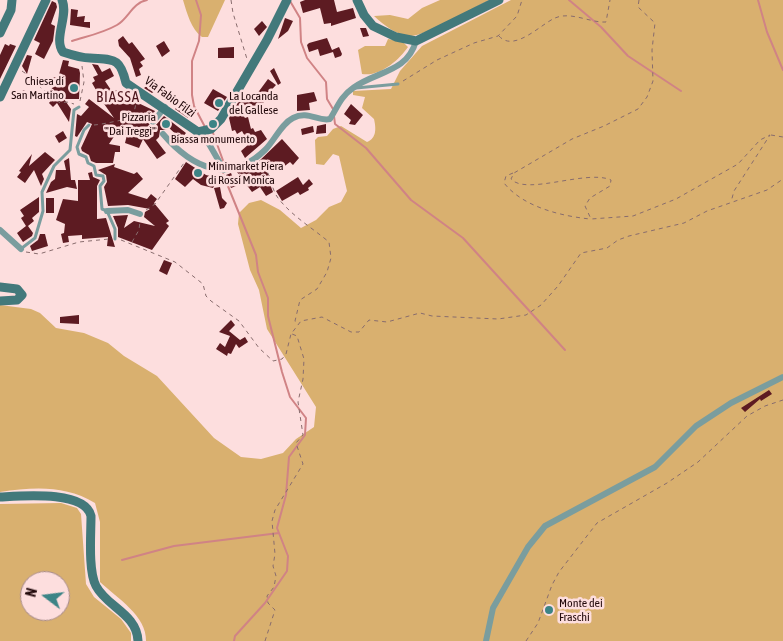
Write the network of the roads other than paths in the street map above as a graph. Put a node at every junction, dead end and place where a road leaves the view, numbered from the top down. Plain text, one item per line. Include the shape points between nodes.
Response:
1 (12, 0) edge
2 (46, 0) edge
3 (62, 0) edge
4 (287, 0) edge
5 (357, 0) edge
6 (499, 0) edge
7 (0, 33) edge
8 (416, 41) junction
9 (398, 84) road end
10 (352, 88) junction
11 (0, 97) edge
12 (79, 107) road end
13 (165, 107) junction
14 (153, 122) road end
15 (89, 125) road end
16 (198, 132) junction
17 (163, 134) dead end
18 (224, 170) junction
19 (107, 211) junction
20 (140, 214) road end
21 (0, 230) edge
22 (116, 238) road end
23 (21, 249) joint
24 (0, 287) edge
25 (0, 301) edge
26 (783, 377) edge
27 (0, 497) edge
28 (138, 641) edge
29 (486, 641) edge

1 - 7 street
2 - 11 street
3 - 13 street, Via Fabio Filzi via 61,50 78,56 116,61 126,83
4 - 16 street, Via Fabio Filzi via 216,126 207,132
5 - 8 street via 373,26 396,37
6 - 8 street
8 - 10 street via 410,56 399,67
9 - 10 lane
10 - 18 street via 341,98 330,119 306,115 293,118 249,162
12 - 23 lane via 72,116 70,150 54,166 42,192 42,211 35,238
13 - 14 street
13 - 16 street, Via Fabio Filzi
15 - 19 lane via 76,147 88,164 94,166 96,175 103,176 101,202 102,209
16 - 18 street
17 - 18 street via 188,158 204,167
19 - 20 street via 128,210
19 - 22 lane
21 - 23 street
24 - 25 street via 17,290 22,295 17,300
26 - 29 street via 731,403 696,426 656,467 545,526 528,547 493,608
27 - 28 street via 58,497 78,501 87,507 91,516 92,573 96,586 129,618 136,629

